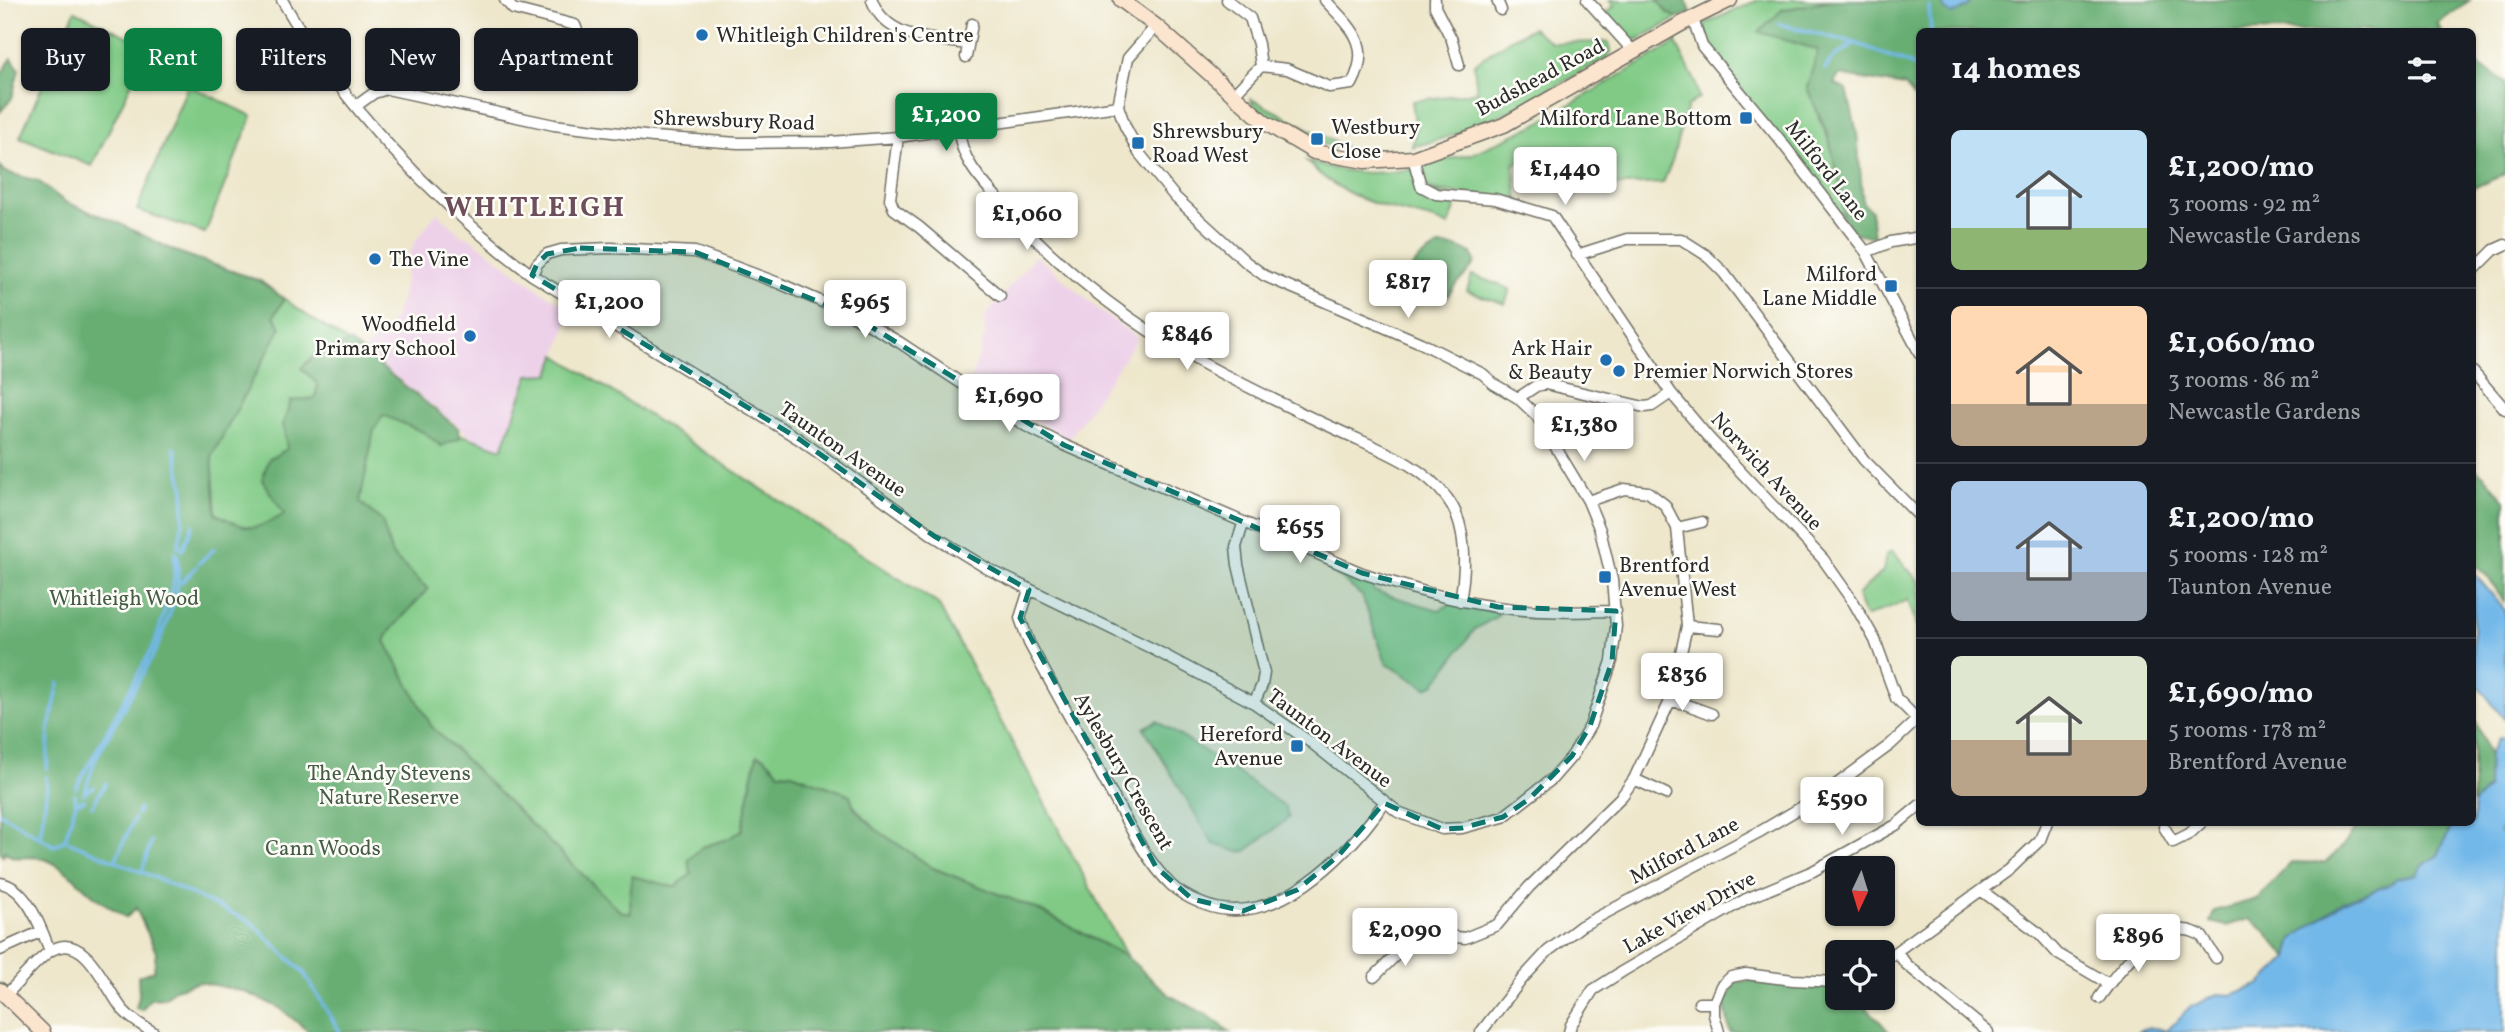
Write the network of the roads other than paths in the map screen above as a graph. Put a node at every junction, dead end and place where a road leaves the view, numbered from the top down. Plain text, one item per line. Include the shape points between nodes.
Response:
1 (282, 0) edge
2 (505, 0) edge
3 (873, 0) edge
4 (1121, 0) edge
5 (1227, 0) edge
6 (1325, 0) edge
7 (1435, 0) edge
8 (1587, 0) edge
9 (1730, 0) edge
10 (1693, 19) junction
11 (972, 24) dead end
12 (1156, 26) junction
13 (576, 28) edge
14 (968, 44) junction
15 (1633, 51) junction
16 (966, 57) dead end
17 (1459, 65) dead end
18 (1261, 66) junction
19 (1234, 94) junction
20 (356, 106) junction
21 (1118, 106) junction
22 (958, 130) junction
23 (898, 137) junction
24 (1413, 158) junction
25 (1916, 238) edge
26 (2505, 245) edge
27 (1866, 251) junction
28 (1577, 255) junction
29 (2476, 268) edge
30 (532, 275) junction
31 (1000, 296) dead end
32 (1916, 346) edge
33 (2476, 375) edge
34 (1671, 393) junction
35 (2499, 395) edge
36 (1518, 398) junction
37 (2505, 409) edge
38 (1588, 501) junction
39 (1916, 513) edge
40 (1702, 522) dead end
41 (1242, 524) junction
42 (1677, 528) junction
43 (1029, 590) junction
44 (1460, 601) junction
45 (1616, 611) junction
46 (1687, 626) junction
47 (1719, 629) dead end
48 (1670, 701) junction
49 (1254, 703) junction
50 (1712, 714) dead end
51 (1916, 715) edge
52 (1916, 721) edge
53 (1634, 779) junction
54 (1666, 794) dead end
55 (1384, 803) junction
56 (1916, 809) edge
57 (2045, 826) edge
58 (2198, 826) edge
59 (2164, 827) dead end
60 (0, 883) edge
61 (1982, 891) junction
62 (42, 931) junction
63 (0, 950) edge
64 (50, 951) junction
65 (1897, 952) joint
66 (2216, 958) dead end
67 (1374, 977) dead end
68 (1825, 981) edge
69 (2109, 984) junction
70 (3, 992) edge
71 (2099, 998) dead end
72 (1699, 1003) dead end
73 (1714, 1003) junction
74 (43, 1032) edge
75 (153, 1032) edge
76 (1481, 1032) edge
77 (1569, 1032) edge
78 (1719, 1032) edge
79 (1988, 1032) edge

1 - 20 street, Taunton Avenue
2 - 13 street via 513,9
3 - 14 street via 880,17 901,32
4 - 12 street, Budshead Road
5 - 18 street via 1250,18
6 - 18 street via 1353,30 1360,49 1360,68 1352,84 1329,87 1287,69
7 - 17 street
8 - 15 street
9 - 10 street, Budshead Road
10 - 15 street, Budshead Road
10 - 27 street, Milford Lane via 1702,46
11 - 14 street
12 - 19 street, Budshead Road
12 - 21 street via 1128,58
14 - 16 street
15 - 24 street, Budshead Road via 1504,125
18 - 19 street
19 - 24 street, Budshead Road via 1264,122 1314,152 1366,160
20 - 23 street, Shrewsbury Road via 387,89 554,125 653,137 738,143
20 - 30 street, Taunton Avenue via 442,202
21 - 22 street, Shrewsbury Road
21 - 36 street, Taunton Avenue via 1139,153 1175,197 1246,262 1283,284 1483,374
22 - 23 street, Shrewsbury Road
22 - 44 street via 971,166 999,200 1072,272 1115,306 1221,373 1426,476 1449,499 1460,527 1466,562
23 - 31 street via 890,200 894,209
24 - 28 street, Norwich Avenue via 1421,186 1436,194 1496,199 1552,216
25 - 27 street
26 - 29 street
27 - 32 street, Milford Lane
28 - 34 street, Norwich Avenue
28 - 39 street via 1627,239 1681,239 1706,255 1864,460
30 - 41 street via 547,254 564,249 695,252 852,315 1026,426
30 - 43 street, Taunton Avenue via 799,439 934,536
33 - 35 street
34 - 36 street via 1644,407 1545,384
34 - 51 street, Norwich Avenue via 1823,559 1875,640 1896,698
35 - 37 street
36 - 38 street, Taunton Avenue via 1537,416
38 - 42 street via 1624,489 1648,492 1665,505
38 - 45 street, Taunton Avenue via 1604,545
40 - 42 street
41 - 44 street via 1362,573
41 - 49 street via 1236,547 1238,565 1264,673
42 - 46 street
43 - 49 street, Taunton Avenue
43 - 55 street, Aylesbury Crescent via 1020,618 1029,643 1140,844 1173,887 1192,899 1216,909 1238,911 1269,905 1297,890 1337,858
44 - 45 street via 1566,613
45 - 55 street, Taunton Avenue via 1612,662 1590,726 1572,756 1532,796 1503,817 1442,829
46 - 47 street
46 - 48 street
48 - 50 street
48 - 53 street
49 - 55 street, Taunton Avenue
52 - 76 street, Milford Lane via 1822,795 1581,926 1548,950
53 - 54 street
53 - 67 street via 1497,925 1465,938 1414,937
56 - 77 street, Lake View Drive via 1813,871 1746,899 1593,990
57 - 61 street via 2040,840
58 - 59 street via 2173,842
60 - 62 street via 17,890
61 - 65 street
61 - 69 street via 2040,934 2057,954
62 - 63 street
62 - 64 street
64 - 70 street
64 - 75 street via 64,946 88,957 121,1008
65 - 79 street
66 - 69 street via 2201,934 2176,930 2136,952
68 - 73 street via 1746,974 1731,977 1721,986
69 - 71 street
70 - 74 street
72 - 73 street
73 - 78 street

